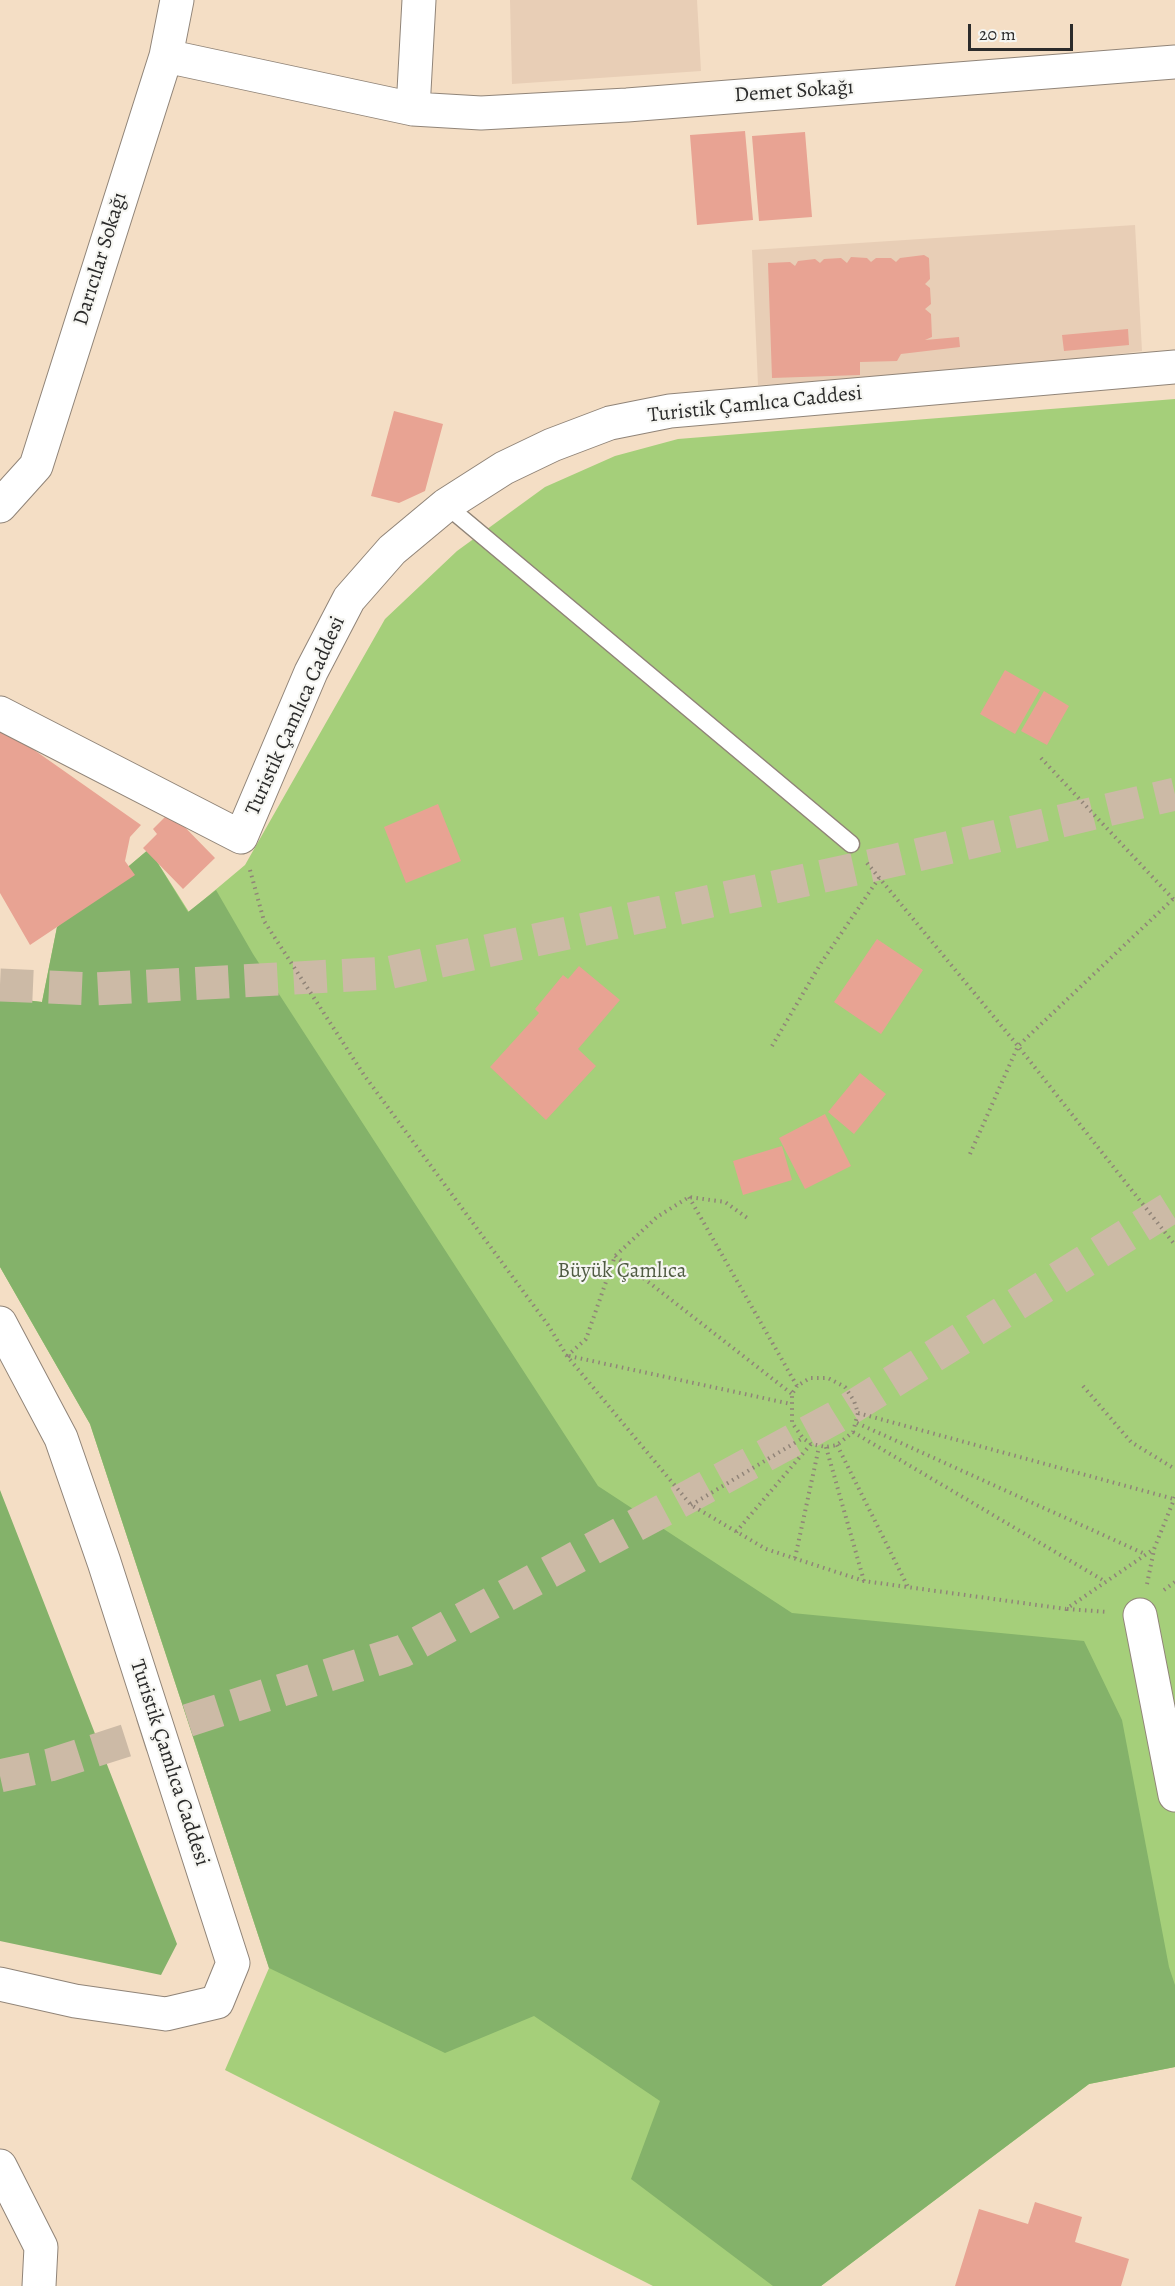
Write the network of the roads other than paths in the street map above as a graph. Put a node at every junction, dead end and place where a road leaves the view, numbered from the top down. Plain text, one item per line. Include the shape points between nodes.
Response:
1 (177, 0) edge
2 (419, 0) edge
3 (166, 56) junction
4 (1175, 62) edge
5 (413, 109) junction
6 (1175, 367) edge
7 (446, 505) junction
8 (0, 506) edge
9 (0, 713) edge
10 (851, 844) road end
11 (0, 1323) edge
12 (1140, 1615) road end
13 (1175, 1795) edge
14 (0, 1984) edge
15 (0, 2166) edge
16 (39, 2286) edge

1 - 3 street, Darıcılar Sokağı
2 - 5 street
3 - 5 street, Demet Sokağı
3 - 8 street, Darıcılar Sokağı via 36,466
4 - 5 street, Demet Sokağı via 616,106 481,113
6 - 7 street, Turistik Çamlıca Caddesi via 670,411 610,423 552,446 504,468
7 - 9 street, Turistik Çamlıca Caddesi via 392,550 349,598 311,672 241,837
7 - 10 lane
11 - 14 street, Turistik Çamlıca Caddesi via 61,1438 233,1963 216,2002 166,2014 75,2001
12 - 13 street
15 - 16 street via 41,2247

